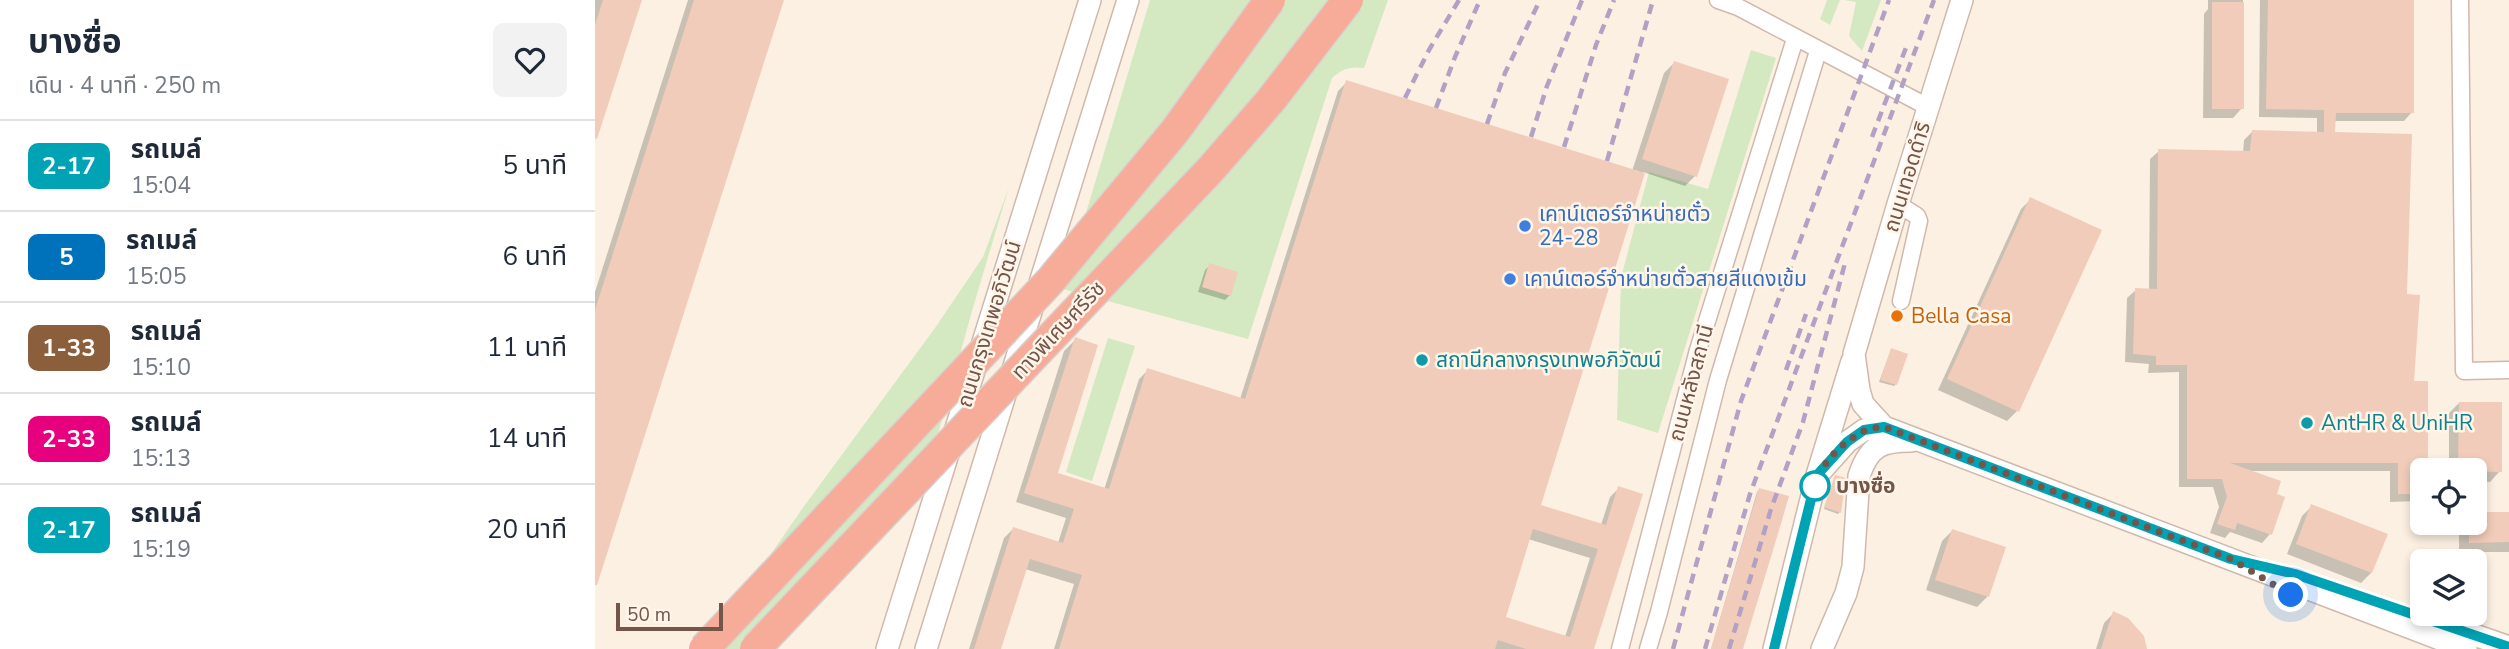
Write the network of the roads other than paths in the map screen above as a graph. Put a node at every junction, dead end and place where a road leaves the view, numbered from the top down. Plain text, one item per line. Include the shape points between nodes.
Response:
1 (1090, 0) edge
2 (1128, 0) edge
3 (1270, 0) edge
4 (1349, 0) edge
5 (1718, 0) edge
6 (1962, 0) edge
7 (2460, 0) edge
8 (1734, 4) edge
9 (1795, 39) junction
10 (1818, 51) junction
11 (1929, 107) junction
12 (1898, 204) junction
13 (1901, 301) dead end
14 (1854, 354) junction
15 (2509, 370) edge
16 (1884, 427) junction
17 (1917, 441) junction
18 (1817, 475) junction
19 (2236, 561) junction
20 (2509, 648) edge
21 (703, 649) edge
22 (755, 649) edge
23 (887, 649) edge
24 (926, 649) edge
25 (1620, 649) edge
26 (1648, 649) edge
27 (1774, 649) edge
28 (1822, 649) edge
29 (2438, 649) edge
30 (2466, 649) edge

1 - 23 street, ถนนกรุงเทพอภิวัฒน์
2 - 24 street, ถนนกรุงเทพอภิวัฒน์
3 - 21 highway, ทางพิเศษศรีรัช, bridge via 1175,131 1051,280
4 - 22 highway, ทางพิเศษศรีรัช, bridge via 1211,169
5 - 8 street
6 - 11 street, ถนนเทอดดำริ
7 - 15 street via 2465,371
8 - 9 street
9 - 10 street
9 - 25 street, ถนนหลังสถานี via 1698,350
10 - 11 street
10 - 26 street, ถนนหลังสถานี via 1718,380
11 - 12 street, ถนนเทอดดำริ
12 - 13 street via 1919,221
12 - 14 street, ถนนเทอดดำริ
14 - 16 street, ถนนเทอดดำริ via 1863,404
14 - 18 street, ถนนเทอดดำริ
16 - 17 street
16 - 18 street, ถนนเทอดดำริ via 1864,430 1847,442
17 - 19 street
17 - 28 street via 1884,443 1864,462 1859,476 1853,567
18 - 27 street, ถนนเทอดดำริ
19 - 20 street via 2295,574
19 - 29 street via 2291,595
19 - 30 street

